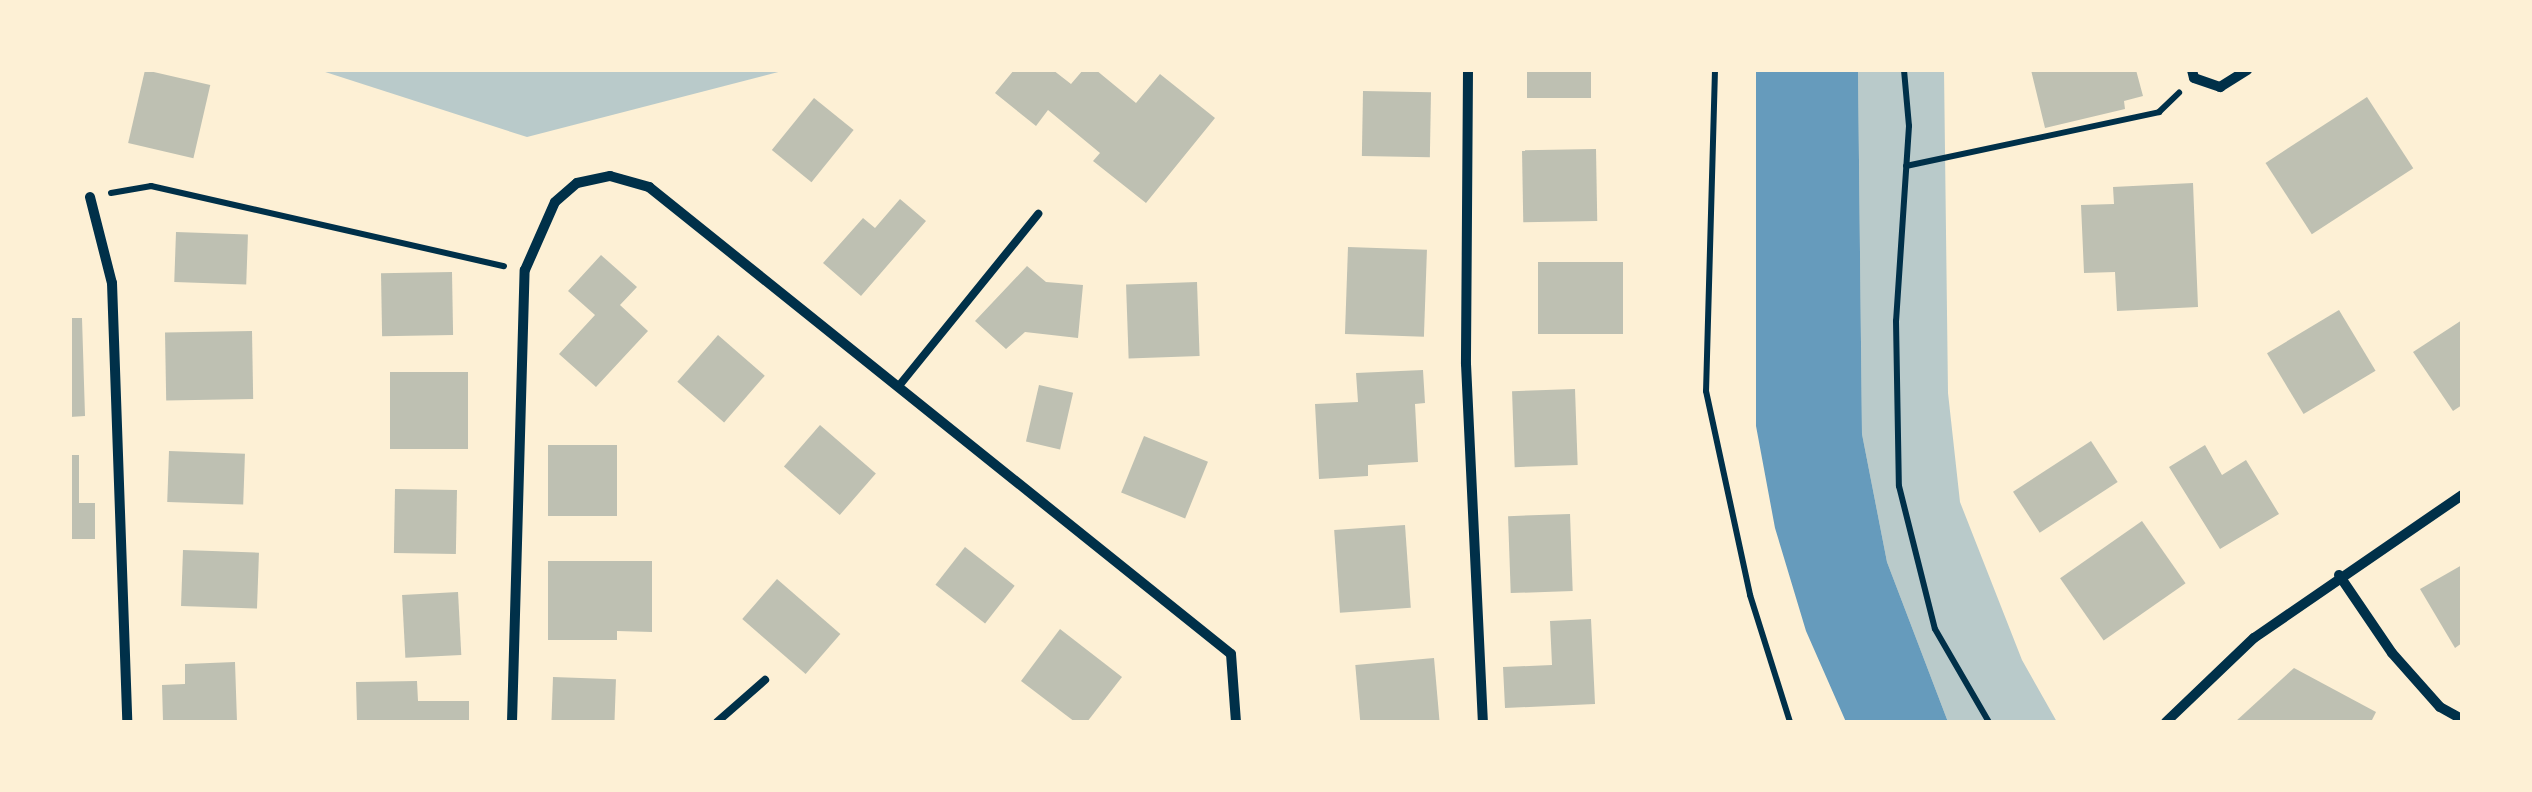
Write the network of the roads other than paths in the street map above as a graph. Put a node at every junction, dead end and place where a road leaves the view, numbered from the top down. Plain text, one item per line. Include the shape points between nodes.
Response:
1 (1468, 70) edge
2 (2247, 70) edge
3 (2193, 74) edge
4 (90, 197) road end
5 (1038, 214) dead end
6 (898, 387) junction
7 (2462, 495) edge
8 (2339, 575) junction
9 (765, 680) dead end
10 (2462, 719) edge
11 (128, 722) edge
12 (512, 722) edge
13 (718, 722) edge
14 (1236, 722) edge
15 (1483, 722) edge
16 (2166, 722) edge

1 - 15 street via 1466,364
2 - 3 street via 2220,88
4 - 11 street via 112,283
5 - 6 lane
6 - 12 street via 650,187 610,176 577,183 555,202 525,270
6 - 14 street via 1231,654
7 - 8 street
8 - 10 street via 2392,653 2440,707
8 - 16 street via 2254,638
9 - 13 lane

